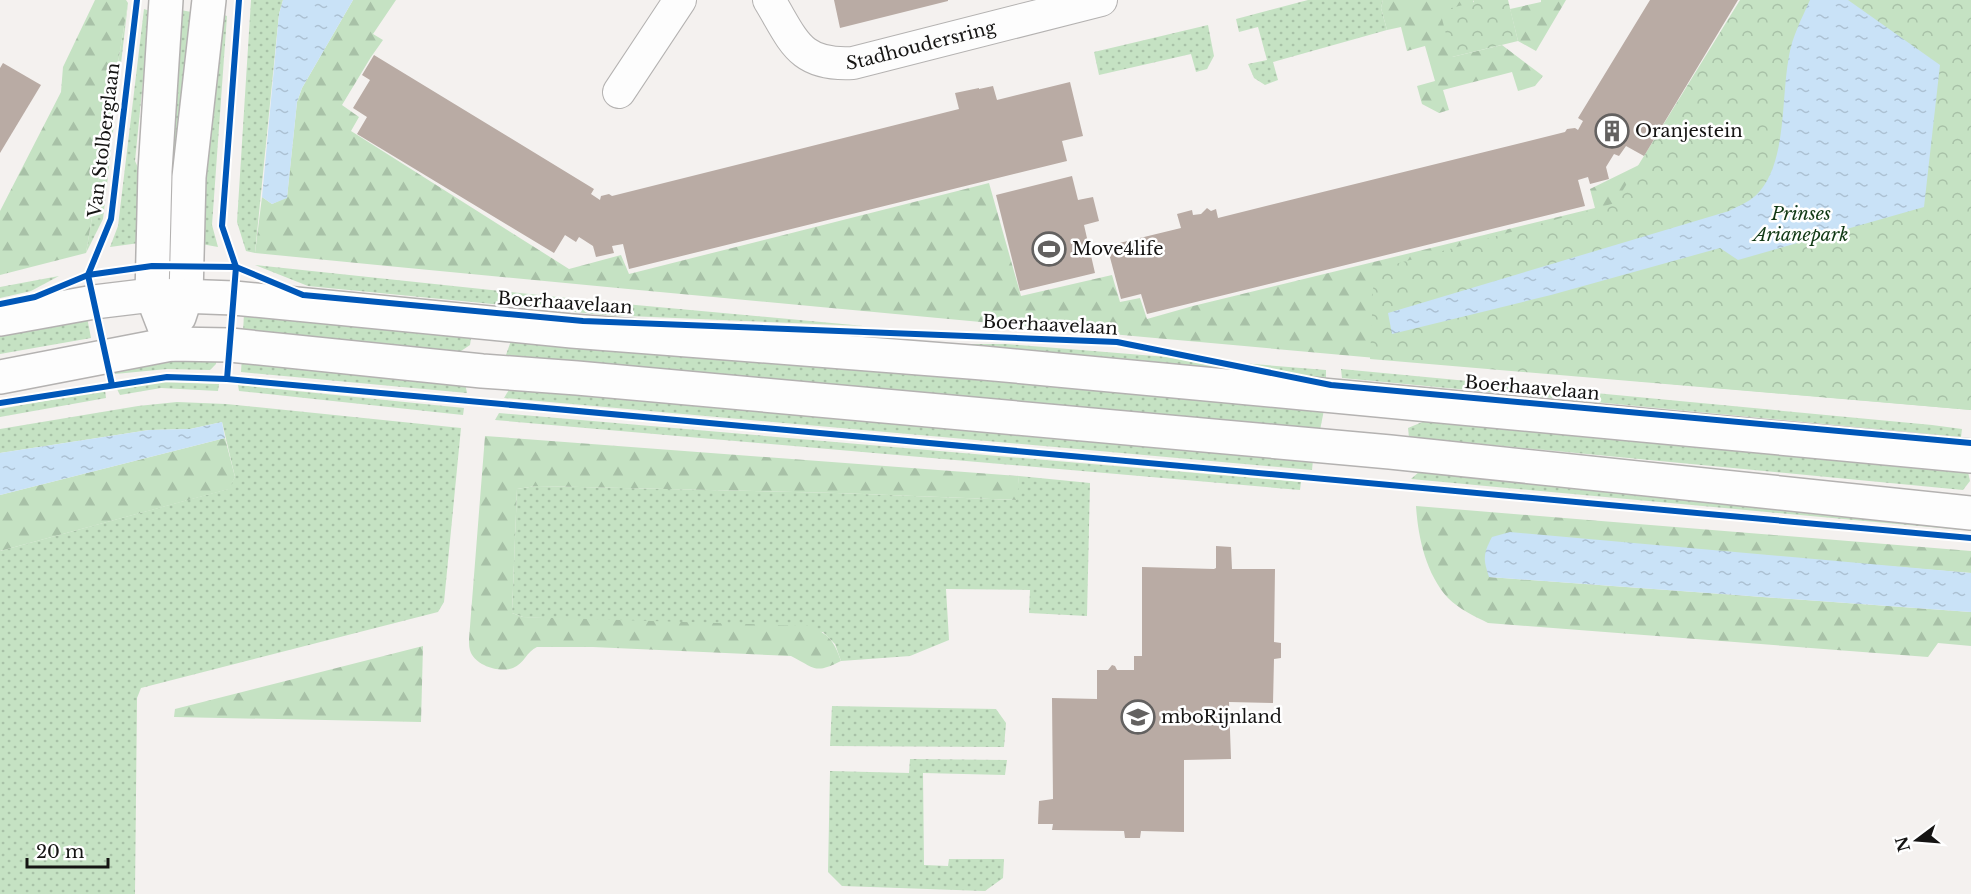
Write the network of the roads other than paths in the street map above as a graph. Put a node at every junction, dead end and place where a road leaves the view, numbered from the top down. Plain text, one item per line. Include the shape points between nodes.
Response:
1 (166, 0) edge
2 (209, 0) edge
3 (680, 0) edge
4 (769, 0) edge
5 (1101, 0) edge
6 (619, 92) dead end
7 (152, 295) junction
8 (186, 296) junction
9 (0, 319) edge
10 (171, 344) junction
11 (0, 377) edge
12 (1971, 456) edge
13 (1971, 513) edge

1 - 7 street
2 - 8 street via 189,177
3 - 6 street
4 - 5 street, Stadhoudersring via 795,44 833,64 854,63
7 - 8 street, Boerhaavelaan
7 - 9 street, Boerhaavelaan
7 - 10 street
8 - 10 street
8 - 12 street, Boerhaavelaan via 1007,366
10 - 11 street
10 - 13 street via 230,345 1390,452

